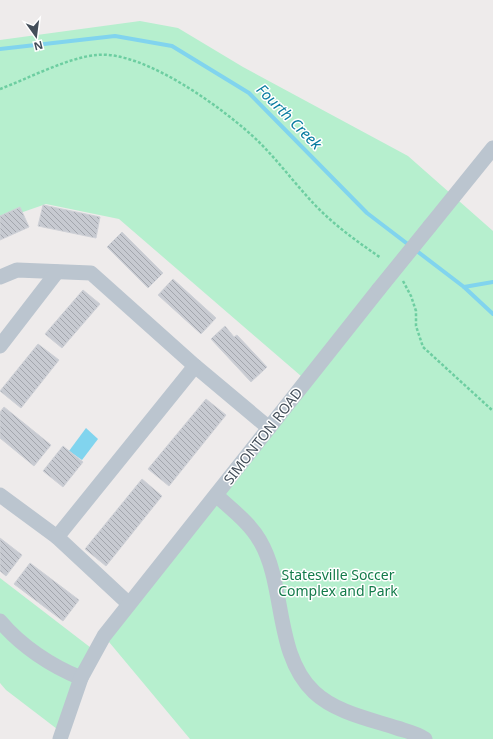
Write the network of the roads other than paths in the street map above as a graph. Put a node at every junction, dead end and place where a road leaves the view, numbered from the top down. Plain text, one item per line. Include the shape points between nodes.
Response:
1 (493, 148) edge
2 (56, 272) junction
3 (0, 277) edge
4 (0, 346) edge
5 (195, 366) junction
6 (269, 428) junction
7 (0, 495) edge
8 (216, 495) junction
9 (57, 537) junction
10 (129, 604) junction
11 (0, 622) edge
12 (81, 678) junction
13 (60, 739) edge
14 (425, 739) edge

1 - 6 street, SIMONTON ROAD, bridge
2 - 3 street via 17,270
2 - 4 street
2 - 5 street via 91,273
5 - 6 street
5 - 9 street
6 - 8 street, SIMONTON ROAD
7 - 9 street
8 - 10 street, SIMONTON ROAD
8 - 14 street via 245,522 260,541 269,562 283,628 292,656 301,676 313,692 331,705
9 - 10 street
10 - 12 street, SIMONTON ROAD via 104,636
11 - 12 street via 37,654 64,672
12 - 13 street, SIMONTON ROAD

